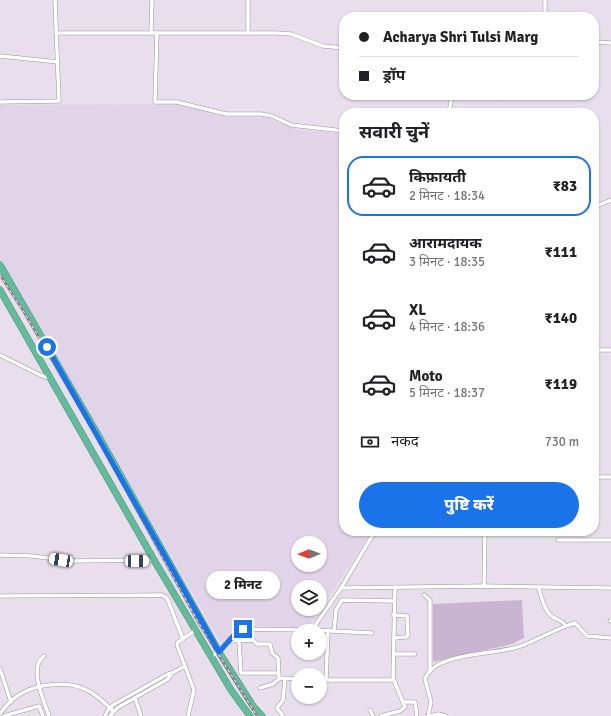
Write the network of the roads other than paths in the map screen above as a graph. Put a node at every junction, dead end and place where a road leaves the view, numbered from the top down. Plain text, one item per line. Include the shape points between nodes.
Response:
1 (55, 0) edge
2 (152, 0) edge
3 (248, 0) edge
4 (545, 0) edge
5 (545, 12) edge
6 (151, 32) junction
7 (157, 32) junction
8 (56, 33) junction
9 (248, 33) junction
10 (599, 42) edge
11 (611, 43) edge
12 (339, 48) edge
13 (0, 56) edge
14 (58, 62) junction
15 (0, 102) edge
16 (339, 130) edge
17 (611, 200) edge
18 (599, 205) edge
19 (0, 265) edge
20 (0, 290) edge
21 (599, 350) edge
22 (611, 350) edge
23 (0, 355) edge
24 (50, 378) junction
25 (98, 435) junction
26 (87, 443) junction
27 (599, 477) edge
28 (611, 477) edge
29 (372, 536) edge
30 (484, 536) edge
31 (558, 540) dead end
32 (611, 540) edge
33 (0, 555) edge
34 (154, 560) junction
35 (484, 586) junction
36 (395, 587) junction
37 (341, 588) junction
38 (539, 588) junction
39 (611, 588) edge
40 (0, 596) edge
41 (424, 596) dead end
42 (394, 601) junction
43 (394, 615) junction
44 (316, 624) edge
45 (566, 626) junction
46 (196, 630) junction
47 (291, 630) edge
48 (328, 630) joint
49 (334, 631) junction
50 (372, 633) dead end
51 (394, 638) junction
52 (611, 638) edge
53 (183, 639) junction
54 (239, 641) junction
55 (230, 642) junction
56 (219, 652) junction
57 (394, 654) junction
58 (415, 654) dead end
59 (44, 656) dead end
60 (212, 657) junction
61 (185, 666) junction
62 (326, 668) edge
63 (0, 670) edge
64 (430, 672) junction
65 (278, 673) junction
66 (172, 674) junction
67 (280, 678) junction
68 (285, 679) junction
69 (291, 679) edge
70 (327, 680) edge
71 (393, 680) junction
72 (5, 683) junction
73 (0, 686) edge
74 (40, 686) junction
75 (260, 688) dead end
76 (135, 698) junction
77 (11, 702) junction
78 (404, 702) junction
79 (7, 706) junction
80 (0, 707) edge
81 (110, 707) junction
82 (370, 710) dead end
83 (114, 711) junction
84 (0, 714) edge
85 (393, 714) edge
86 (4, 716) edge
87 (43, 716) edge
88 (49, 716) edge
89 (105, 716) edge
90 (110, 716) edge
91 (141, 716) edge
92 (188, 716) edge
93 (250, 716) edge
94 (262, 716) edge
95 (283, 716) edge
96 (373, 716) edge
97 (381, 716) edge
98 (417, 716) edge
99 (429, 716) edge
100 (446, 716) edge

1 - 8 street
2 - 6 street
3 - 9 street
4 - 5 street
6 - 7 street
6 - 8 street
7 - 9 street
7 - 16 street via 155,102 177,102 226,114 261,114 291,125
8 - 14 street
9 - 12 street via 291,34 323,46
10 - 11 street
13 - 14 street
14 - 15 street via 58,101
17 - 18 street
19 - 25 highway
20 - 24 highway
21 - 22 street
23 - 24 street
24 - 26 highway
25 - 26 highway
25 - 56 highway
26 - 34 highway
27 - 28 street
29 - 37 street
30 - 35 street
31 - 32 street
33 - 34 street via 72,561
34 - 46 highway
35 - 36 street
35 - 38 street
36 - 37 street
36 - 42 street
37 - 44 street
38 - 39 street
38 - 45 street via 550,614 562,620
40 - 53 street via 162,595 167,598
41 - 64 street via 430,600
42 - 43 street
42 - 49 street via 342,600 336,610
43 - 51 street
43 - 51 street via 407,616 408,635
45 - 52 street via 573,622 587,636
45 - 64 street via 520,646 457,658 440,664
46 - 53 street
46 - 60 highway
47 - 55 street via 243,629
48 - 49 street
48 - 62 street
49 - 50 street
51 - 57 street
53 - 61 street via 176,645
54 - 55 street
54 - 65 street via 253,640 257,644 270,645 272,653 278,658
54 - 65 street via 241,673
55 - 56 street
56 - 60 street
56 - 94 highway
57 - 58 street
57 - 71 street
59 - 74 street via 36,667
60 - 93 highway
61 - 66 street
61 - 92 street via 194,690
63 - 72 street
64 - 99 street via 425,679 431,702
65 - 67 street
66 - 76 street via 168,679
66 - 81 street
67 - 68 street
67 - 75 street
68 - 69 street
68 - 95 street via 283,700 277,708
70 - 71 street
71 - 78 street
72 - 73 street
72 - 77 street
74 - 77 street via 28,689
74 - 81 street via 73,684 94,694
74 - 88 street
76 - 83 street
76 - 91 street
77 - 79 street
78 - 85 street via 404,709
78 - 98 street via 415,702
79 - 80 street
79 - 84 street
81 - 83 street
81 - 89 street
82 - 96 street
83 - 90 street
85 - 97 street
86 - 87 street via 39,706
99 - 100 street

